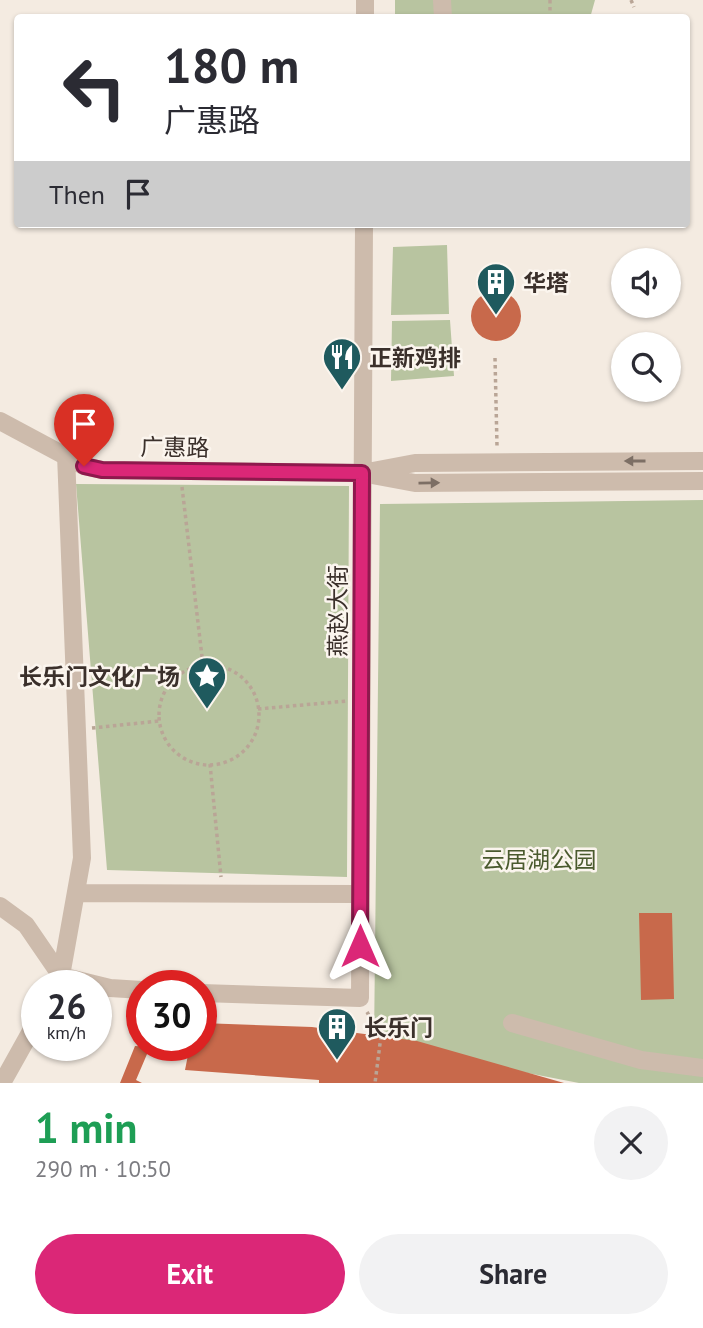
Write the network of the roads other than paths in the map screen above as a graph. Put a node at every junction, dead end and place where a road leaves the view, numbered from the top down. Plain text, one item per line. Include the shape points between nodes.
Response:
1 (364, 228) edge
2 (0, 421) edge
3 (66, 455) junction
4 (703, 461) edge
5 (362, 473) junction
6 (703, 481) edge
7 (76, 893) junction
8 (360, 894) junction
9 (0, 906) edge
10 (52, 970) edge
11 (60, 970) edge
12 (217, 994) edge
13 (512, 1023) dead end
14 (21, 1049) edge
15 (703, 1068) edge
16 (2, 1083) edge

1 - 5 street, 燕赵大街
2 - 3 street, 广惠路
3 - 5 street, 广惠路 via 102,470
3 - 7 street via 82,858
4 -> 5 street, 广惠路 via 415,463
5 -> 6 street, 广惠路 via 415,483
5 - 8 street, 燕赵大街
7 - 8 street
7 - 11 street
8 - 12 street, 燕赵大街 via 360,998
9 - 10 street via 26,925
13 - 15 street via 641,1060
14 - 16 street

